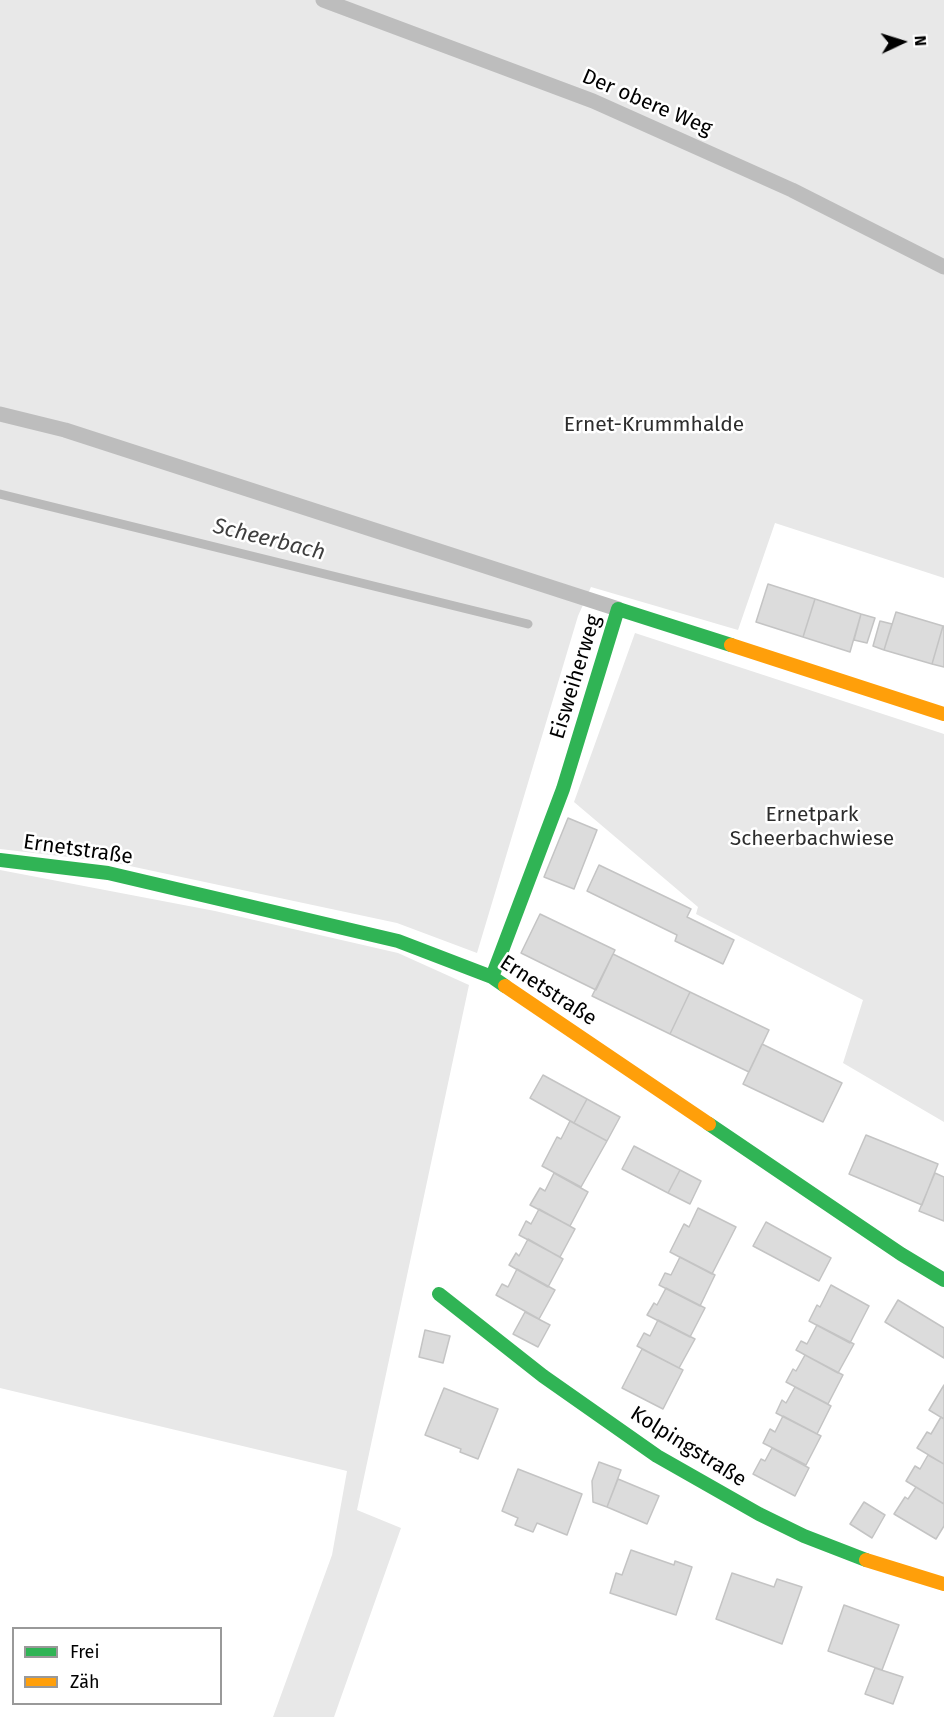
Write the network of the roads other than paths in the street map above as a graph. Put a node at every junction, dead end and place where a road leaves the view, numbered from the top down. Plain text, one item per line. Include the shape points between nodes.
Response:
1 (323, 0) edge
2 (944, 267) edge
3 (0, 414) edge
4 (618, 609) junction
5 (944, 714) edge
6 (0, 860) edge
7 (492, 977) junction
8 (944, 1280) edge
9 (439, 1294) dead end
10 (944, 1584) edge

1 - 2 lane, Der obere Weg via 593,101 792,190
3 - 4 lane via 65,430
4 - 5 street, Eisweiherweg
4 - 7 street, Eisweiherweg via 563,789
6 - 7 street, Ernetstraße via 108,873 398,941
7 - 8 street, Ernetstraße
9 - 10 street, Kolpingstraße via 543,1376 657,1456 804,1536

